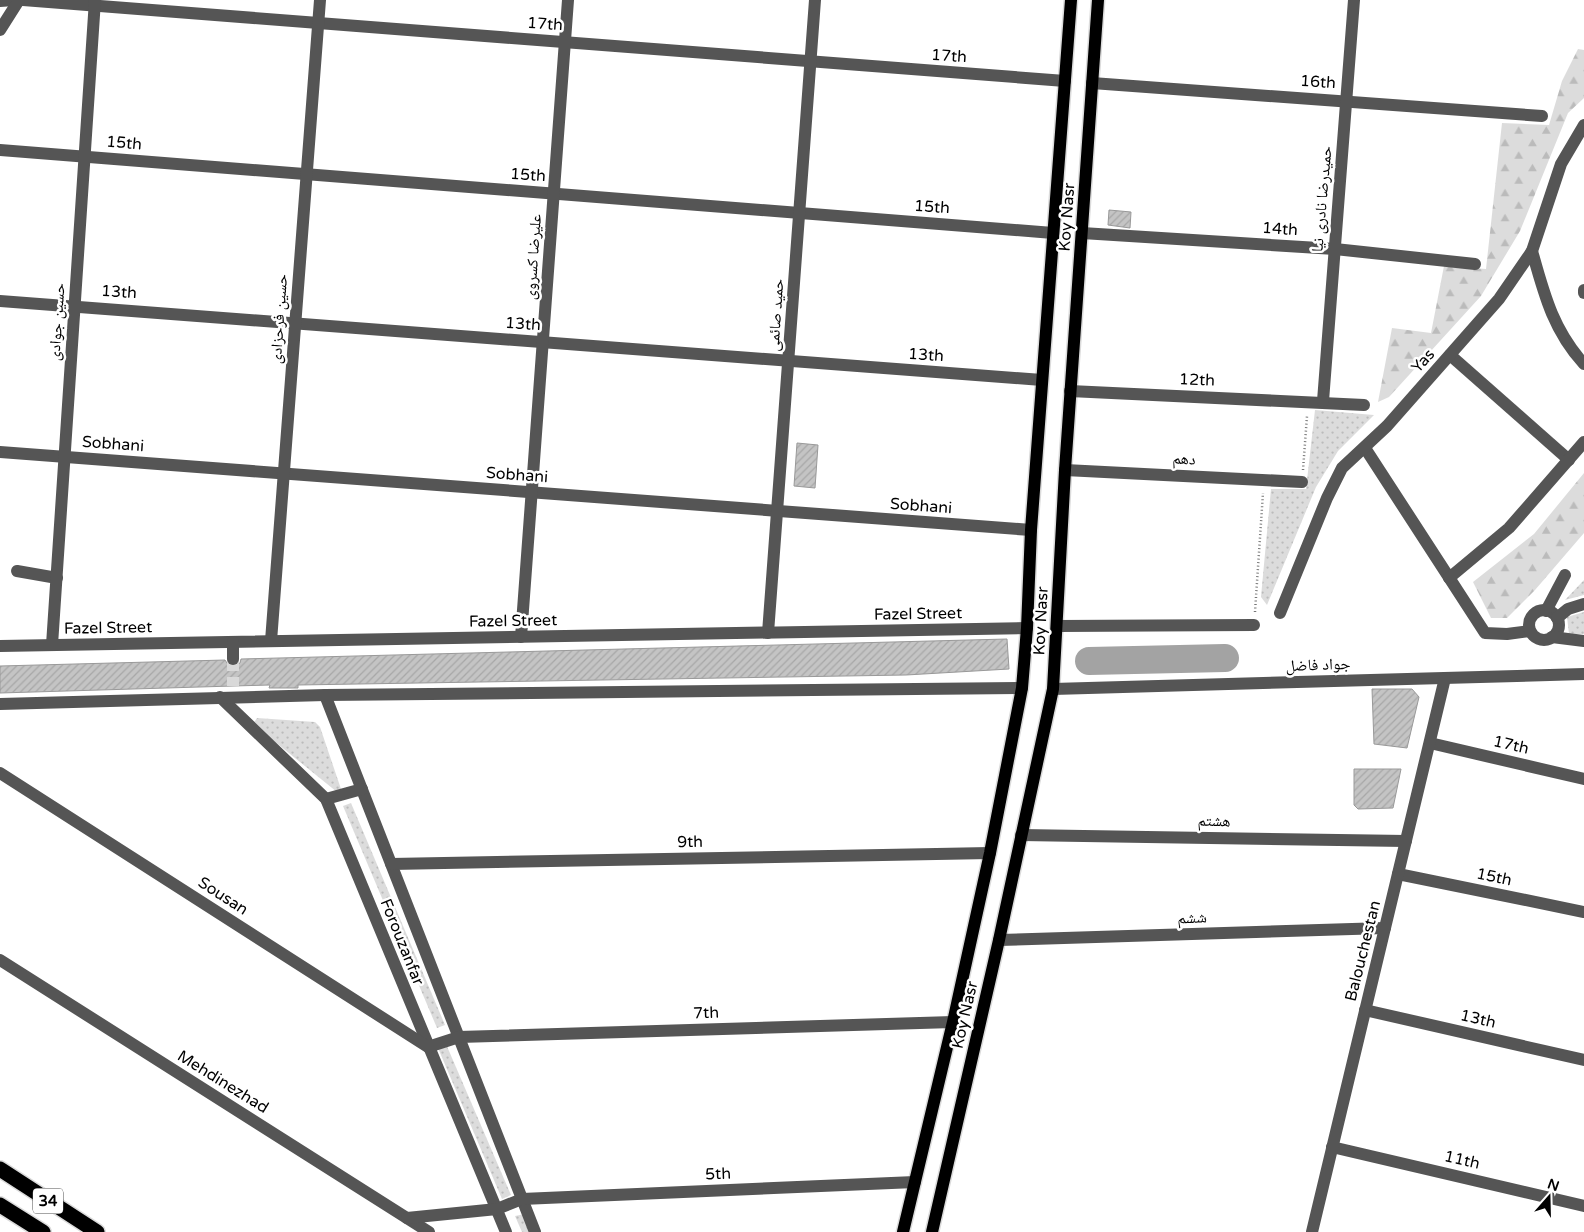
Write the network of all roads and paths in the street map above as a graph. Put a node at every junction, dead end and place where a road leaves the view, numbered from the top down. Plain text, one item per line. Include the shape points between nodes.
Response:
1 (14, 0) edge
2 (21, 0) edge
3 (320, 0) edge
4 (568, 0) edge
5 (815, 0) edge
6 (1071, 0) edge
7 (1098, 0) edge
8 (1354, 0) edge
9 (0, 1) edge
10 (95, 3) edge
11 (318, 23) junction
12 (0, 30) edge
13 (565, 42) junction
14 (811, 61) junction
15 (1065, 81) junction
16 (1092, 83) junction
17 (1346, 101) junction
18 (1542, 116) dead end
19 (1584, 126) edge
20 (0, 150) edge
21 (85, 156) junction
22 (306, 174) junction
23 (554, 193) junction
24 (800, 213) junction
25 (1054, 233) junction
26 (1082, 233) junction
27 (1335, 249) junction
28 (1532, 251) junction
29 (1475, 264) dead end
30 (0, 301) edge
31 (75, 305) junction
32 (295, 322) junction
33 (543, 342) junction
34 (1450, 355) junction
35 (788, 361) junction
36 (1584, 364) edge
37 (1042, 380) junction
38 (1070, 391) junction
39 (1308, 401) junction
40 (1323, 401) junction
41 (1364, 405) dead end
42 (1584, 442) edge
43 (1365, 448) junction
44 (0, 452) edge
45 (65, 457) junction
46 (1569, 460) junction
47 (1065, 470) junction
48 (284, 473) junction
49 (1264, 479) junction
50 (1302, 482) joint
51 (532, 492) junction
52 (777, 511) junction
53 (1031, 530) junction
54 (17, 571) dead end
55 (1566, 575) dead end
56 (57, 578) junction
57 (1449, 578) junction
58 (1584, 604) edge
59 (1280, 613) dead end
60 (1552, 615) junction
61 (1254, 625) joint
62 (1058, 626) junction
63 (1027, 628) junction
64 (1530, 631) junction
65 (768, 633) junction
66 (521, 637) junction
67 (1552, 638) junction
68 (271, 641) junction
69 (1584, 641) edge
70 (233, 642) junction
71 (52, 645) junction
72 (0, 646) edge
73 (233, 660) tunnel mouth
74 (1584, 674) edge
75 (1445, 678) junction
76 (233, 686) dead end
77 (1022, 688) junction
78 (1053, 689) junction
79 (325, 695) junction
80 (220, 697) junction
81 (0, 704) edge
82 (1430, 743) junction
83 (0, 773) edge
84 (1584, 778) edge
85 (362, 789) junction
86 (326, 799) junction
87 (1021, 835) junction
88 (1406, 840) junction
89 (990, 853) junction
90 (391, 864) junction
91 (1398, 874) junction
92 (1584, 912) edge
93 (1385, 928) junction
94 (1000, 940) junction
95 (0, 960) edge
96 (1365, 1010) junction
97 (954, 1022) junction
98 (459, 1037) junction
99 (428, 1047) junction
100 (1584, 1060) edge
101 (1332, 1147) junction
102 (0, 1169) edge
103 (915, 1182) junction
104 (522, 1199) junction
105 (0, 1205) edge
106 (1584, 1206) edge
107 (497, 1209) junction
108 (407, 1218) junction
109 (43, 1232) edge
110 (97, 1232) edge
111 (429, 1232) edge
112 (506, 1232) edge
113 (536, 1232) edge
114 (904, 1232) edge
115 (932, 1232) edge
116 (1312, 1232) edge

1 - 9 street
2 - 10 street, 17th
2 - 12 street
3 - 11 street, حسین فرحزادی
4 - 13 street, علیرضا کسروی
5 - 14 street, حمید صائمی
6 - 15 main road, Koy Nasr
7 - 16 main road, Koy Nasr
8 - 17 street, حمیدرضا نادری نیا
10 - 11 street, 17th
10 - 21 street, حسین جوادی
11 - 13 street, 17th
11 - 22 street, حسین فرحزادی
13 - 14 street, 17th
13 - 23 street, علیرضا کسروی
14 - 15 street, 17th
14 - 24 street, حمید صائمی
15 - 25 main road, Koy Nasr
16 - 17 street, 16th
16 - 26 main road, Koy Nasr
17 - 18 street, 16th
17 - 27 street, حمیدرضا نادری نیا
19 - 28 street, Yas via 1560,164
20 - 21 street, 15th
21 - 22 street, 15th
21 - 31 street, حسین جوادی
22 - 23 street, 15th
22 - 32 street, حسین فرحزادی
23 - 24 street, 15th
23 - 33 street, علیرضا کسروی
24 - 25 street, 15th
24 - 35 street, حمید صائمی
25 - 37 main road, Koy Nasr
26 - 27 street, 14th
26 - 38 main road, Koy Nasr
27 - 29 street, 14th
27 - 40 street, حمیدرضا نادری نیا
28 - 34 street, Yas via 1499,299
28 - 36 street via 1548,307 1569,347
30 - 31 street, 13th
31 - 32 street, 13th
31 - 45 street, حسین جوادی
32 - 33 street, 13th
32 - 48 street, حسین فرحزادی
33 - 35 street, 13th
33 - 51 street, علیرضا کسروی
34 - 43 street, Yas
34 - 46 street
35 - 37 street, 13th
35 - 52 street, حمید صائمی
37 - 53 main road, Koy Nasr
38 - 39 street, 12th
38 - 47 main road, Koy Nasr
39 - 40 street, 12th
39 - 50 path
40 - 41 street, 12th
42 - 46 street
43 - 57 street
43 - 59 street, Yas via 1342,468
44 - 45 street, Sobhani
45 - 48 street, Sobhani
45 - 56 street, حسین جوادی
46 - 57 street via 1509,528
47 - 49 street, دهم
47 - 62 main road, Koy Nasr
48 - 51 street, Sobhani
48 - 68 street, حسین فرحزادی
49 - 50 street, دهم
49 - 61 path
51 - 52 street, Sobhani
51 - 66 street, علیرضا کسروی
52 - 53 street, Sobhani
52 - 65 street, حمید صائمی
53 - 63 main road, Koy Nasr
54 - 56 street
55 - 60 street
56 - 71 street, حسین جوادی
57 - 64 street via 1485,633
58 - 60 street
60 - 64 street via 1536,612 1530,620
60 - 67 street via 1558,629
61 - 62 street
62 - 78 main road, Koy Nasr
63 - 65 street, Fazel Street
63 - 77 main road, Koy Nasr
64 - 67 street via 1539,640
65 - 66 street, Fazel Street
66 - 68 street, Fazel Street
67 - 69 street
68 - 70 street, Fazel Street
70 - 71 street, Fazel Street
70 - 73 street
71 - 72 street, Fazel Street
74 - 75 street, جواد فاضل
75 - 78 street, جواد فاضل
75 - 82 street, Balouchestan
76 - 80 street via 233,691
77 - 79 street
77 - 89 main road, Koy Nasr
78 - 87 main road, Koy Nasr
79 - 80 street
79 - 85 street, Forouzanfar
80 - 81 street
80 - 86 street, Forouzanfar
82 - 84 street, 17th
82 - 88 street, Balouchestan
83 - 99 street, Sousan
85 - 86 street
85 - 90 street, Forouzanfar
86 - 99 street, Forouzanfar
87 - 88 street, هشتم
87 - 94 main road, Koy Nasr
88 - 91 street, Balouchestan
89 - 90 street, 9th
89 - 97 main road, Koy Nasr
90 - 98 street, Forouzanfar
91 - 92 street, 15th
91 - 93 street, Balouchestan
93 - 94 street, ششم
93 - 96 street, Balouchestan
94 - 115 main road, Koy Nasr
95 - 108 street, Mehdinezhad
96 - 100 street, 13th
96 - 101 street, Balouchestan
97 - 98 street, 7th
97 - 103 main road, Koy Nasr
98 - 99 street, 7th
98 - 104 street, Forouzanfar
99 - 107 street, Forouzanfar
101 - 106 street, 11th
101 - 116 street, Balouchestan
102 - 110 highway, 34
103 - 104 street, 5th
103 - 114 main road, Koy Nasr
104 - 107 street, 5th
104 - 113 street, Forouzanfar
105 - 109 highway, 34
107 - 108 street, 5th
107 - 112 street, Forouzanfar
108 - 111 street, Mehdinezhad

